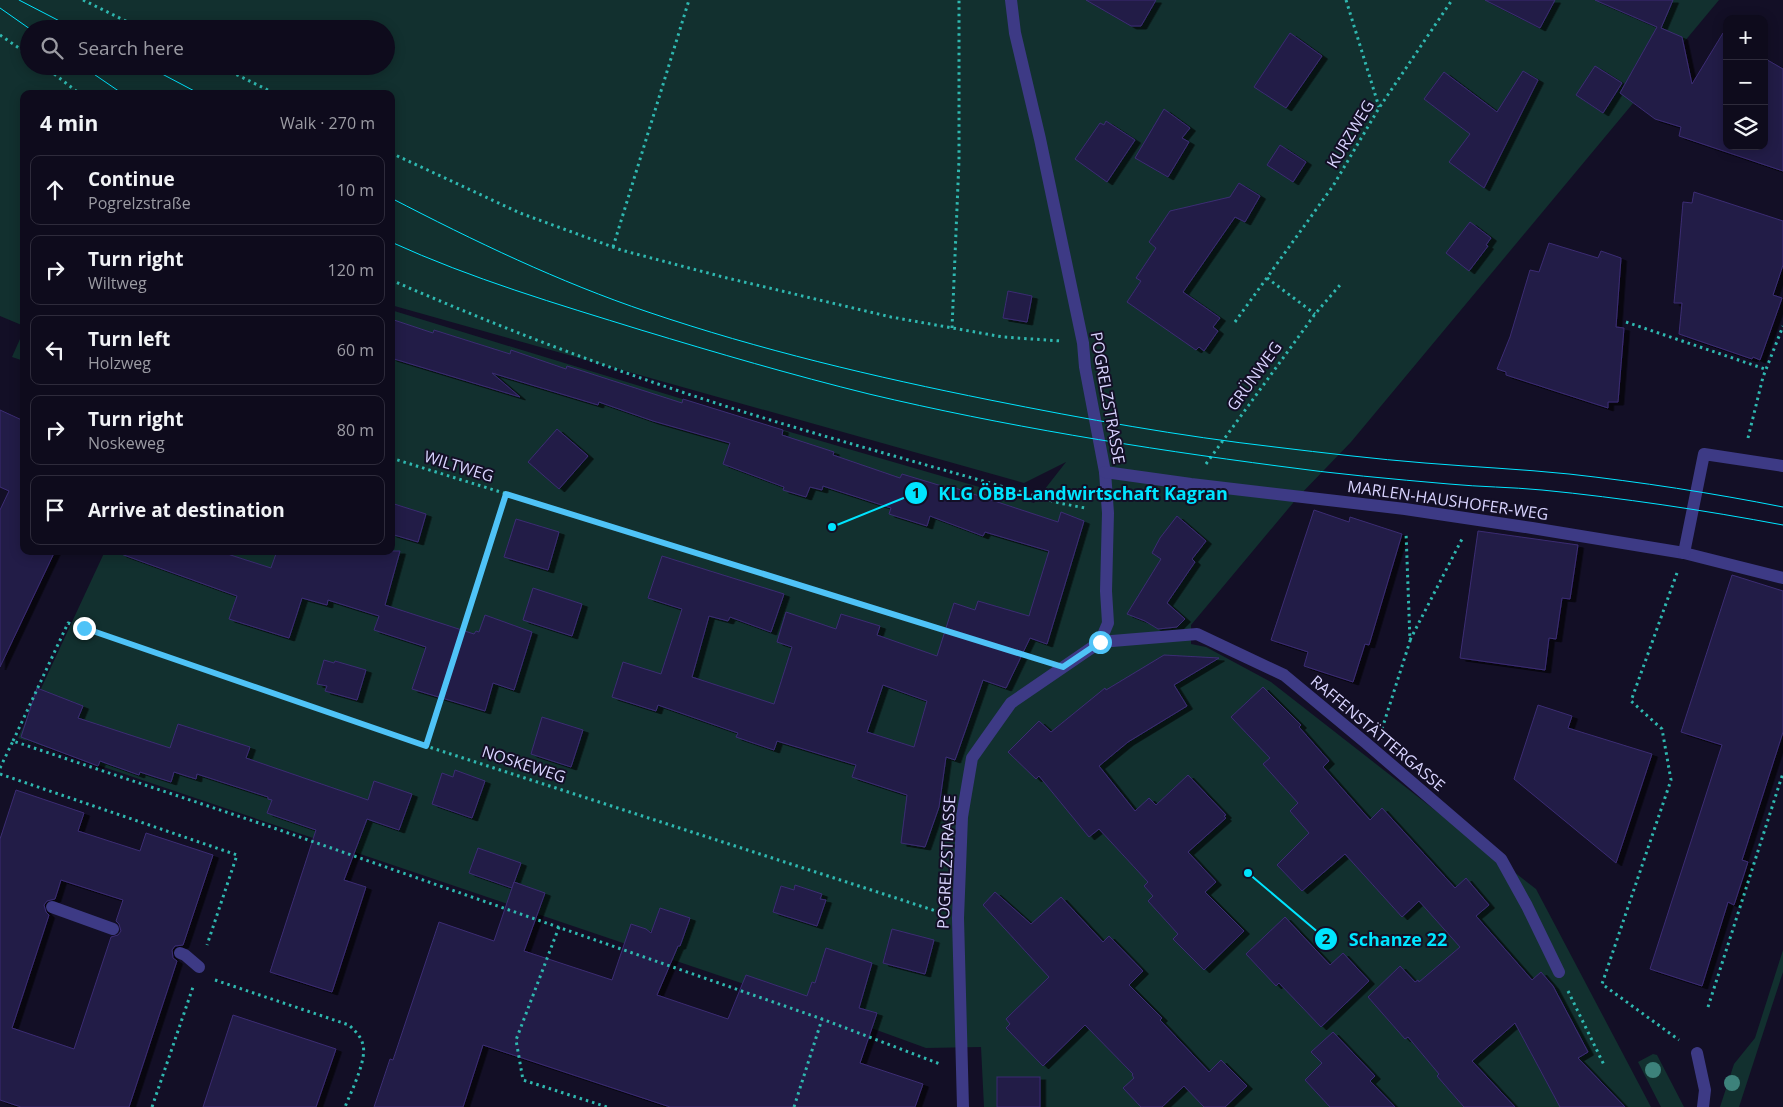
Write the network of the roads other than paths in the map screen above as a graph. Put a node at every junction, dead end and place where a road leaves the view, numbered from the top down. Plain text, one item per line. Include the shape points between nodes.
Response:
1 (1011, 0) edge
2 (1783, 466) edge
3 (1105, 472) junction
4 (1684, 553) junction
5 (1783, 578) edge
6 (1100, 642) junction
7 (52, 907) dead end
8 (113, 929) dead end
9 (180, 953) dead end
10 (199, 967) road end
11 (1559, 972) road end
12 (1697, 1054) road end
13 (963, 1107) edge
14 (1703, 1107) edge

1 - 3 street, POGRELZSTRASSE via 1015,33 1083,342
2 - 4 street via 1704,454
3 - 4 street, MARLEN-HAUSHOFER-WEG via 1405,509
3 - 6 street, POGRELZSTRASSE via 1108,622
4 - 5 street, MARLEN-HAUSHOFER-WEG
6 - 11 street, RAFFENSTÄTTERGASSE via 1197,634 1284,675 1501,859
6 - 13 street, POGRELZSTRASSE via 1012,704 972,758 962,817 958,918
7 - 8 street
9 - 10 street
12 - 14 street via 1706,1090

